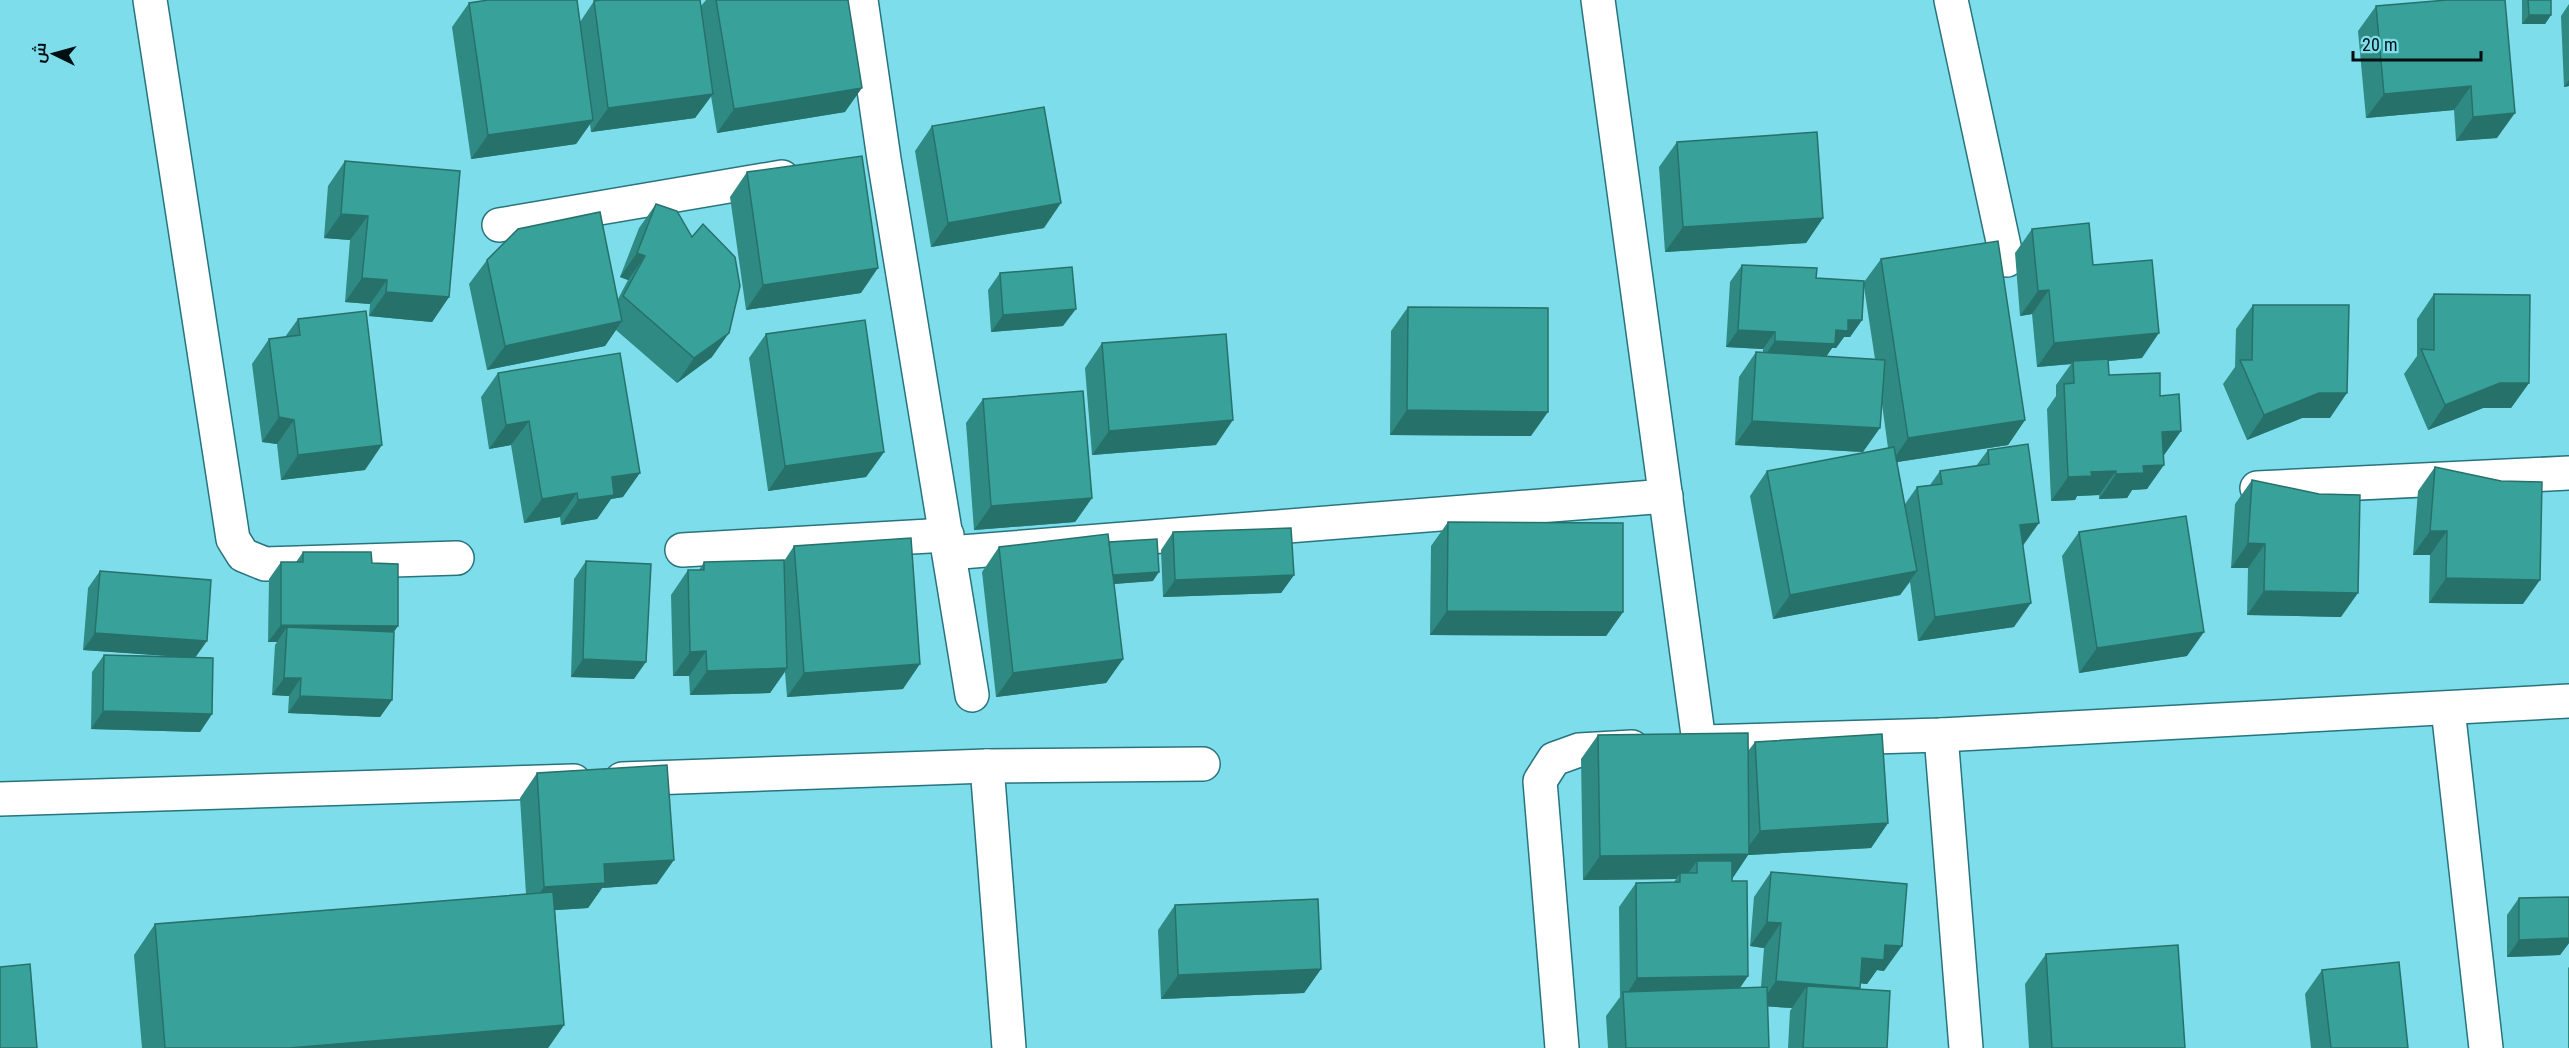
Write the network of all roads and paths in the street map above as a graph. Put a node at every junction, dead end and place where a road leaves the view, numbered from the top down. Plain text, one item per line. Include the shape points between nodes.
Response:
1 (150, 0) edge
2 (861, 0) edge
3 (1598, 0) edge
4 (1951, 0) edge
5 (884, 159) junction
6 (849, 165) edge
7 (814, 171) edge
8 (500, 225) dead end
9 (2007, 260) dead end
10 (2569, 473) edge
11 (2257, 488) edge
12 (1666, 496) junction
13 (948, 544) junction
14 (682, 550) dead end
15 (457, 558) dead end
16 (972, 695) dead end
17 (2569, 701) edge
18 (2448, 709) junction
19 (1941, 735) junction
20 (1679, 744) junction
21 (1203, 764) dead end
22 (987, 766) junction
23 (0, 799) edge
24 (1009, 1048) edge
25 (1562, 1048) edge
26 (1966, 1048) edge
27 (2486, 1048) edge

1 - 15 street via 233,539 243,555 265,564
2 - 5 street
3 - 12 street
4 - 9 street
5 - 6 street
5 - 13 street
7 - 8 street
10 - 11 street
12 - 13 street
12 - 20 street
13 - 14 street
13 - 16 street
17 - 18 street
18 - 19 street
18 - 27 street
19 - 20 street
19 - 26 street
20 - 25 street via 1579,750 1554,759 1540,781
21 - 22 street
22 - 23 street
22 - 24 street

